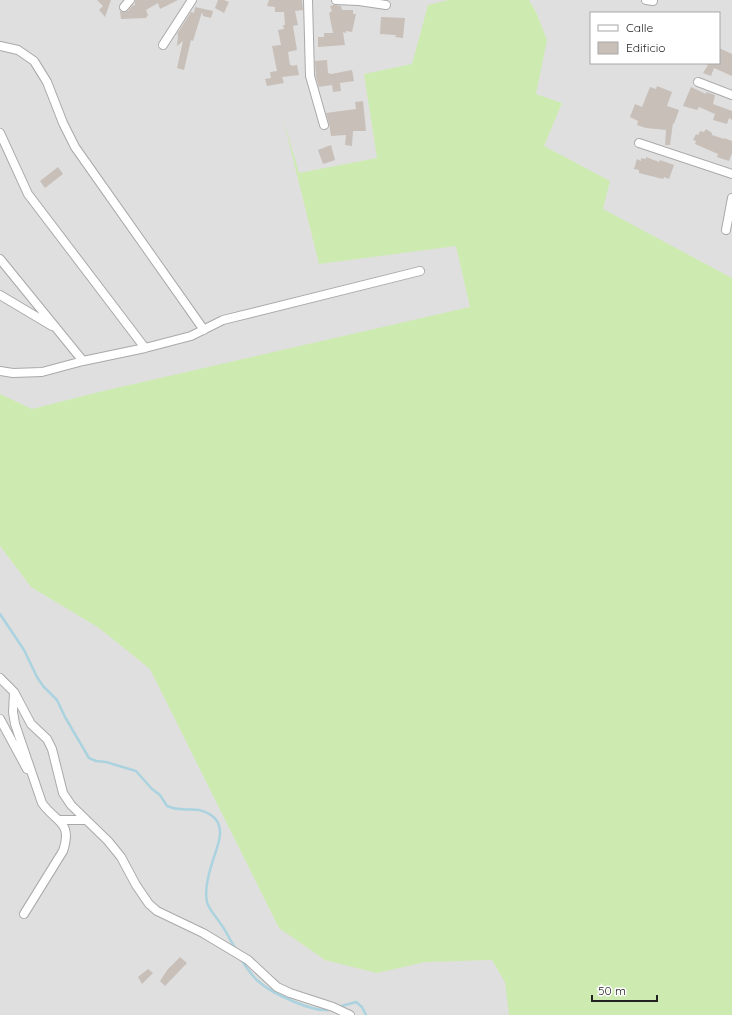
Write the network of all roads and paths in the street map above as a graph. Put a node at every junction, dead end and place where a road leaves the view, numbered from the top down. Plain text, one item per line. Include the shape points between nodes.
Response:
1 (130, 0) edge
2 (192, 0) edge
3 (308, 0) edge
4 (336, 0) edge
5 (359, 1) edge
6 (386, 5) dead end
7 (124, 7) dead end
8 (163, 45) dead end
9 (0, 46) edge
10 (698, 82) dead end
11 (732, 95) edge
12 (324, 125) dead end
13 (0, 134) edge
14 (639, 143) dead end
15 (732, 174) edge
16 (732, 198) edge
17 (726, 230) dead end
18 (0, 259) edge
19 (420, 271) dead end
20 (0, 295) edge
21 (58, 330) junction
22 (204, 330) junction
23 (145, 348) junction
24 (83, 361) junction
25 (0, 371) edge
26 (0, 678) edge
27 (14, 692) junction
28 (0, 719) edge
29 (35, 783) junction
30 (60, 820) junction
31 (86, 820) junction
32 (24, 914) dead end
33 (350, 1015) edge

1 - 7 street
2 - 8 street
3 - 12 street via 310,76
4 - 5 street
5 - 6 street
9 - 22 street via 18,50 34,61 47,82 74,147
10 - 11 street
13 - 23 street via 28,194
14 - 15 street
16 - 17 street
18 - 21 street
19 - 22 street via 223,320
20 - 21 street
21 - 24 street
22 - 23 street
23 - 24 street
24 - 25 street via 42,372
26 - 27 street
27 - 29 street via 15,724
27 - 31 street via 27,718 47,739 52,749 63,793
28 - 29 street
29 - 30 street via 42,803
30 - 31 street
30 - 32 street via 66,830 63,851
31 - 33 street via 108,841 142,895 157,911 203,933 248,960 277,987 333,1006

